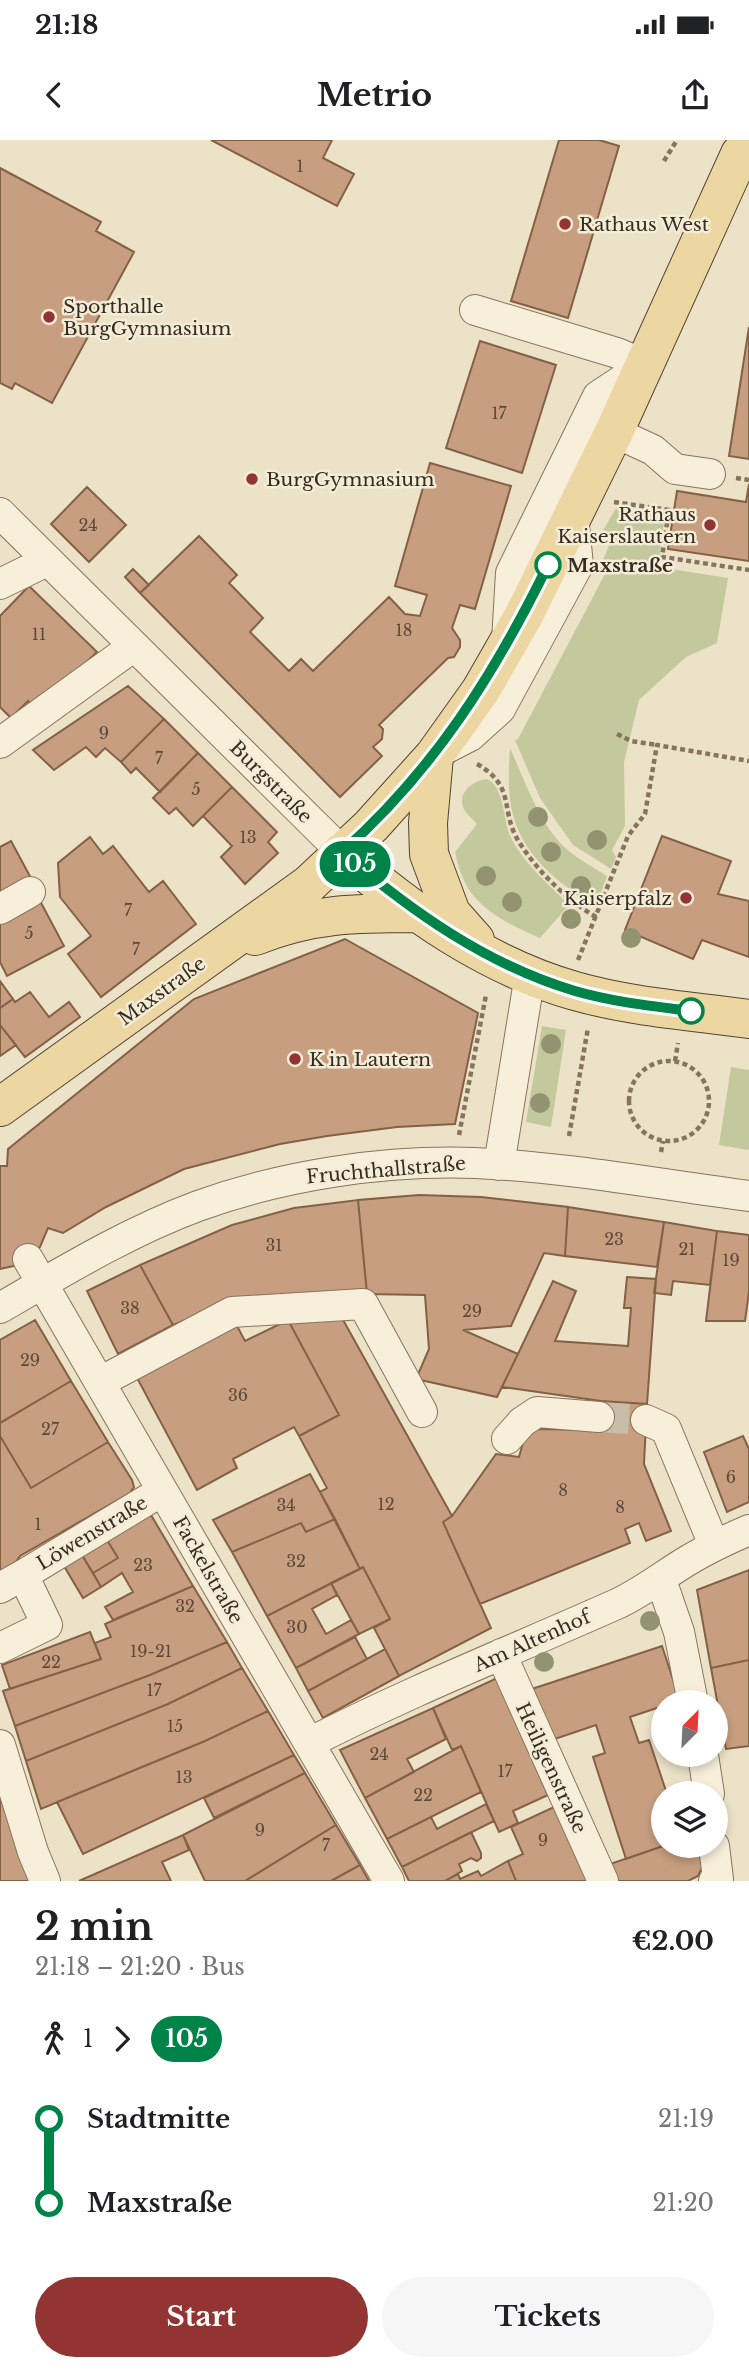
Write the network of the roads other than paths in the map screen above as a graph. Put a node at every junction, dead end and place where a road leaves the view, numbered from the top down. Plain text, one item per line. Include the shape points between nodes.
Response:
1 (738, 153) edge
2 (475, 310) dead end
3 (645, 365) junction
4 (614, 432) junction
5 (710, 474) dead end
6 (0, 513) edge
7 (573, 516) junction
8 (47, 561) junction
9 (0, 584) edge
10 (507, 645) junction
11 (134, 646) junction
12 (0, 743) edge
13 (452, 758) junction
14 (342, 852) junction
15 (30, 892) dead end
16 (0, 909) edge
17 (418, 913) junction
18 (220, 950) junction
19 (490, 957) junction
20 (530, 975) junction
21 (749, 1019) edge
22 (0, 1107) edge
23 (499, 1165) junction
24 (749, 1196) edge
25 (36, 1271) junction
26 (0, 1308) edge
27 (100, 1382) junction
28 (422, 1412) dead end
29 (599, 1417) tunnel mouth
30 (646, 1420) tunnel mouth
31 (507, 1439) dead end
32 (162, 1491) junction
33 (749, 1530) edge
34 (714, 1545) junction
35 (661, 1580) junction
36 (12, 1582) edge
37 (0, 1648) edge
38 (501, 1654) junction
39 (690, 1690) edge
40 (309, 1743) junction
41 (0, 1745) edge
42 (715, 1858) edge
43 (45, 1881) edge
44 (389, 1881) edge
45 (603, 1881) edge
46 (714, 1881) edge

1 - 3 main road, Maxstraße
2 - 3 street
3 - 4 main road, Maxstraße
3 - 10 street via 598,396 592,408 511,573
4 - 5 street via 653,450 675,469
4 - 7 main road, Maxstraße
6 - 8 street, Burgstraße
7 - 10 main road, Maxstraße
7 - 13 street via 579,565 500,709
8 - 9 street
8 - 11 street, Burgstraße
10 - 13 main road, Maxstraße via 481,690
11 - 12 street
11 - 14 street, Burgstraße
13 - 14 main road, Maxstraße
13 - 19 main road via 428,823 429,854 451,913
14 - 17 main road, Burgstraße
14 - 18 main road, Maxstraße via 308,885
15 - 16 street
17 - 18 main road via 348,914 287,923
17 - 19 main road, Burgstraße
18 - 22 main road, Maxstraße
19 - 20 main road, Burgstraße
20 - 21 main road, Burgstraße via 623,1002
20 - 23 street
23 - 24 street, Fruchthallstraße
23 - 25 street, Fruchthallstraße via 416,1164 300,1177 199,1206
25 - 26 street, Fruchthallstraße
25 - 27 street, Fackelstraße
27 - 28 street via 232,1312 363,1304
27 - 32 street, Fackelstraße
29 - 31 street via 537,1412
30 - 34 street via 666,1429
32 - 36 street, Löwenstraße
32 - 40 street, Fackelstraße
33 - 34 street, Am Altenhof
34 - 35 street, Am Altenhof
35 - 38 street, Am Altenhof
35 - 39 street via 679,1632
36 - 37 street, Löwenstraße via 47,1625
38 - 40 street, Am Altenhof
38 - 45 street, Heiligenstraße
40 - 44 street, Fackelstraße
41 - 43 street
42 - 46 street via 718,1879

